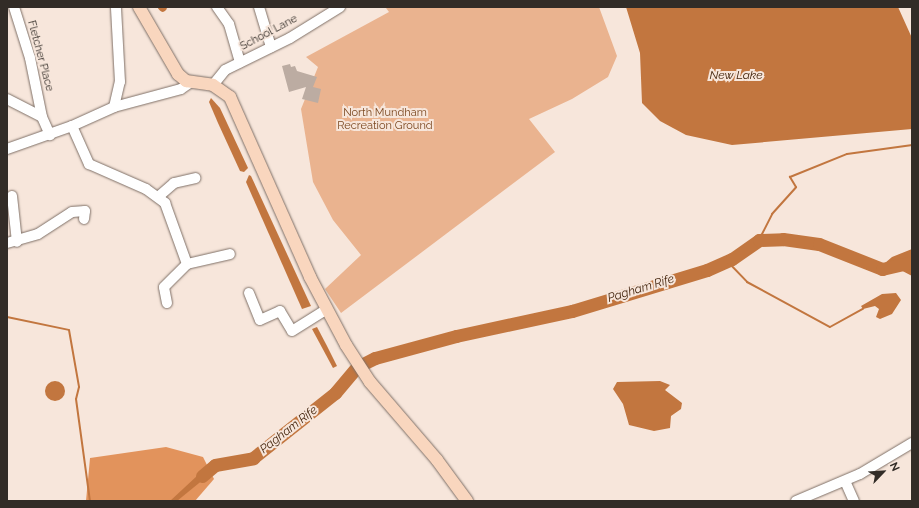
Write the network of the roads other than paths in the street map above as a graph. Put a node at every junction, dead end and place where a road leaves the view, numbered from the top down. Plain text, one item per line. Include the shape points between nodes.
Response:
1 (14, 7) edge
2 (116, 7) edge
3 (139, 7) edge
4 (217, 7) edge
5 (259, 7) edge
6 (340, 7) edge
7 (271, 47) junction
8 (240, 62) junction
9 (191, 82) junction
10 (213, 85) junction
11 (7, 99) edge
12 (114, 106) junction
13 (42, 117) junction
14 (72, 126) junction
15 (50, 135) junction
16 (7, 149) edge
17 (195, 178) dead end
18 (12, 196) dead end
19 (158, 197) junction
20 (84, 218) dead end
21 (12, 242) edge
22 (230, 254) dead end
23 (187, 264) junction
24 (249, 293) dead end
25 (167, 303) dead end
26 (326, 310) junction
27 (912, 443) edge
28 (845, 481) junction
29 (467, 501) edge
30 (796, 501) edge
31 (854, 501) edge

1 - 13 street, Fletcher Place via 33,70
2 - 12 street via 120,82
3 - 9 main road via 178,74
4 - 8 street via 229,24
5 - 7 street
6 - 7 street, School Lane
7 - 8 street, School Lane
8 - 10 street, School Lane via 224,70
9 - 10 main road
9 - 12 street via 181,89
10 - 26 main road via 230,97 242,120
11 - 13 street
12 - 14 street
13 - 15 street, Fletcher Place
14 - 15 street
14 - 19 street via 89,164
15 - 16 street
17 - 19 street via 174,183
18 - 21 street
19 - 23 street via 170,212
20 - 21 street via 84,210 72,212 38,234
22 - 23 street
23 - 25 street via 164,287
24 - 26 street via 260,320 280,311 292,331
26 - 29 main road via 370,382 437,460
27 - 28 street
28 - 30 street
28 - 31 street

